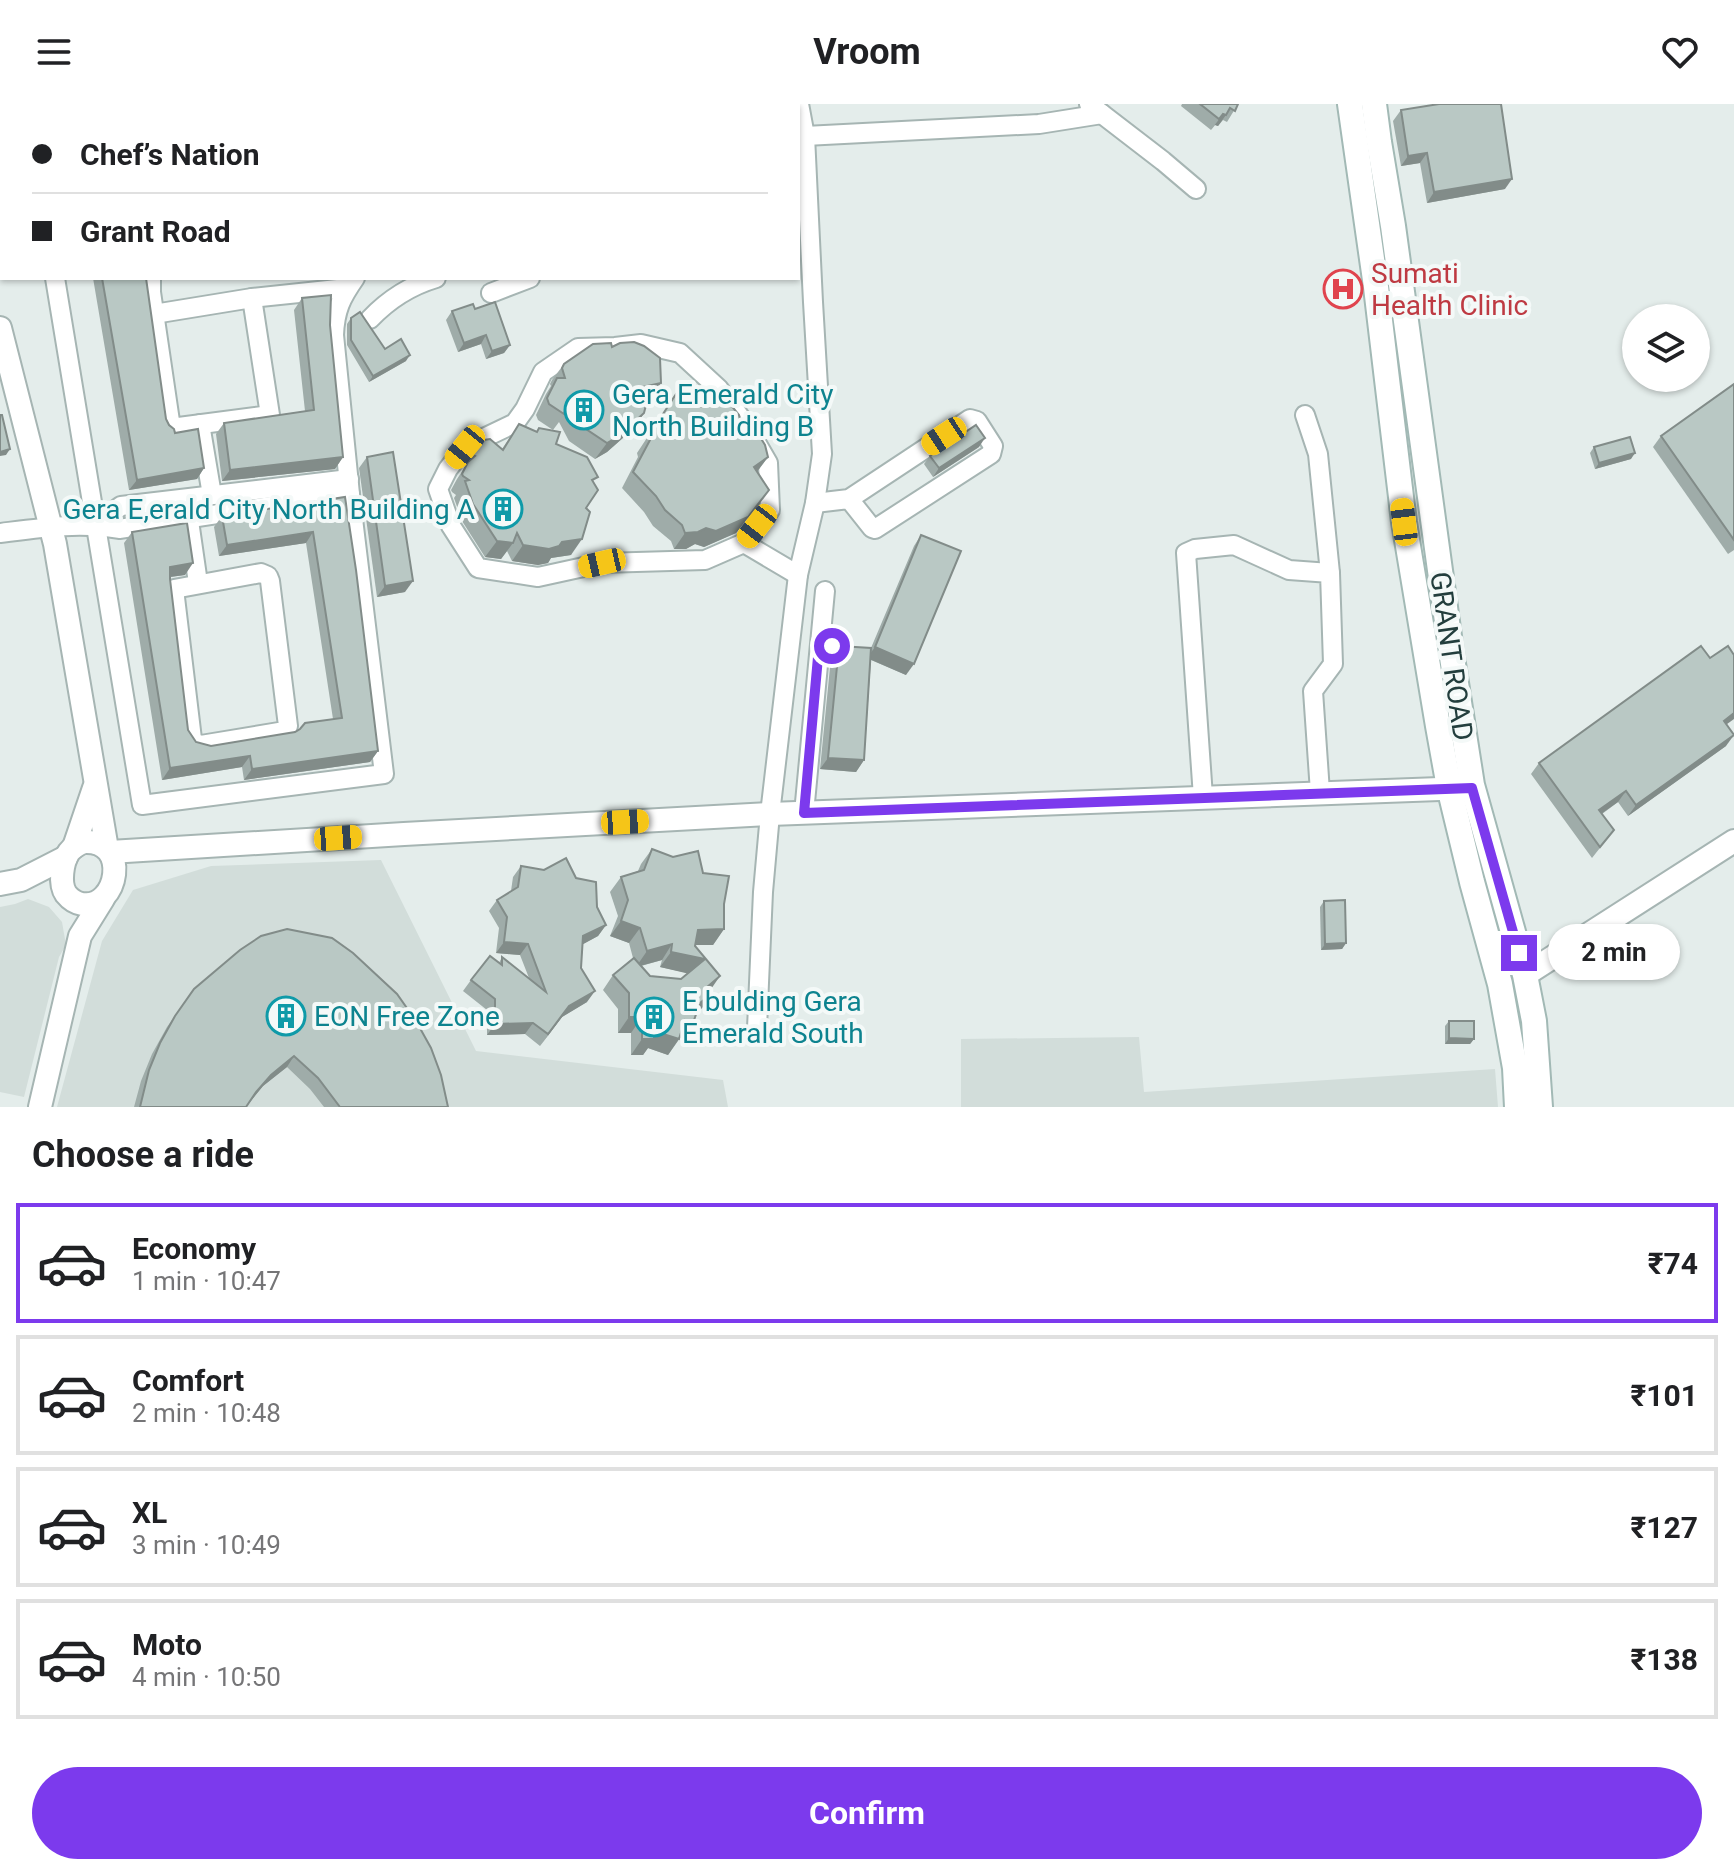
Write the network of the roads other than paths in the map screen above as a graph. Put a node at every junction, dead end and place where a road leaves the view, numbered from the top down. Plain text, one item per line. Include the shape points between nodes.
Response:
1 (1350, 104) edge
2 (1374, 104) edge
3 (800, 109) edge
4 (1095, 109) edge
5 (805, 136) junction
6 (1196, 189) dead end
7 (55, 280) edge
8 (151, 280) edge
9 (430, 280) edge
10 (525, 280) edge
11 (351, 283) edge
12 (491, 293) dead end
13 (252, 298) junction
14 (154, 314) junction
15 (370, 319) dead end
16 (1, 335) edge
17 (1305, 415) dead end
18 (200, 424) junction
19 (350, 486) junction
20 (212, 495) junction
21 (185, 499) junction
22 (849, 499) junction
23 (815, 503) junction
24 (189, 518) junction
25 (95, 525) junction
26 (51, 527) junction
27 (0, 533) edge
28 (744, 543) junction
29 (1330, 573) junction
30 (798, 575) junction
31 (198, 583) junction
32 (825, 591) dead end
33 (790, 646) junction
34 (825, 646) junction
35 (95, 785) junction
36 (1461, 787) junction
37 (1320, 792) junction
38 (1203, 797) junction
39 (804, 813) junction
40 (770, 814) junction
41 (1734, 841) edge
42 (164, 848) junction
43 (109, 850) junction
44 (70, 852) junction
45 (10, 882) edge
46 (107, 889) junction
47 (68, 895) junction
48 (80, 936) junction
49 (1525, 975) junction
50 (757, 1028) dead end
51 (40, 1107) edge
52 (1517, 1107) edge
53 (1540, 1107) edge

1 - 36 main road, GRANT ROAD via 1404,522
2 - 36 main road, GRANT ROAD via 1453,667
3 - 5 street
4 - 5 street via 1039,124
4 - 6 street
5 - 23 street via 822,454
7 - 25 street
8 - 14 street
9 - 15 street via 386,302
10 - 12 street
11 - 13 street
11 - 19 street via 335,316 334,335
13 - 14 street
13 - 18 street via 270,415
14 - 18 street via 171,428
16 - 26 street
17 - 29 street via 1318,454
18 - 20 street
19 - 20 street
19 - 24 street
19 - 25 street via 384,774 142,805
20 - 21 street
21 - 24 street
21 - 25 street via 121,506
22 - 22 street via 970,419 977,421 993,446 991,454 875,529
22 - 23 street
23 - 30 street
24 - 25 street via 119,529
24 - 31 street
25 - 26 street
26 - 27 street
26 - 35 street
28 - 28 street via 770,510 768,463 718,388 680,353 641,344 578,348 543,372 515,423 465,447 438,489 451,526 478,568 507,574 538,577 602,563 705,560
28 - 30 street
29 - 37 street via 1333,664 1313,691
29 - 38 street via 1289,570 1234,545 1186,553
30 - 33 street
31 - 31 street via 174,589 192,739 201,745 285,731 289,719 268,576
32 - 34 street
33 - 34 street
33 - 40 street
34 - 39 street
35 - 43 street
35 - 44 street
36 - 37 street
36 - 49 main road, GRANT ROAD
36 - 52 main road, GRANT ROAD via 1472,882 1500,984
37 - 38 street
38 - 39 street
39 - 40 street
40 - 42 street
40 - 50 street
41 - 49 street
42 - 43 street
42 - 46 street
43 - 44 street via 89,841
43 - 46 street via 114,864
44 - 45 street
44 - 47 street via 62,878
45 - 47 street
46 - 47 street via 88,904
46 - 48 street
47 - 48 street
48 - 51 street
49 - 53 main road, GRANT ROAD

